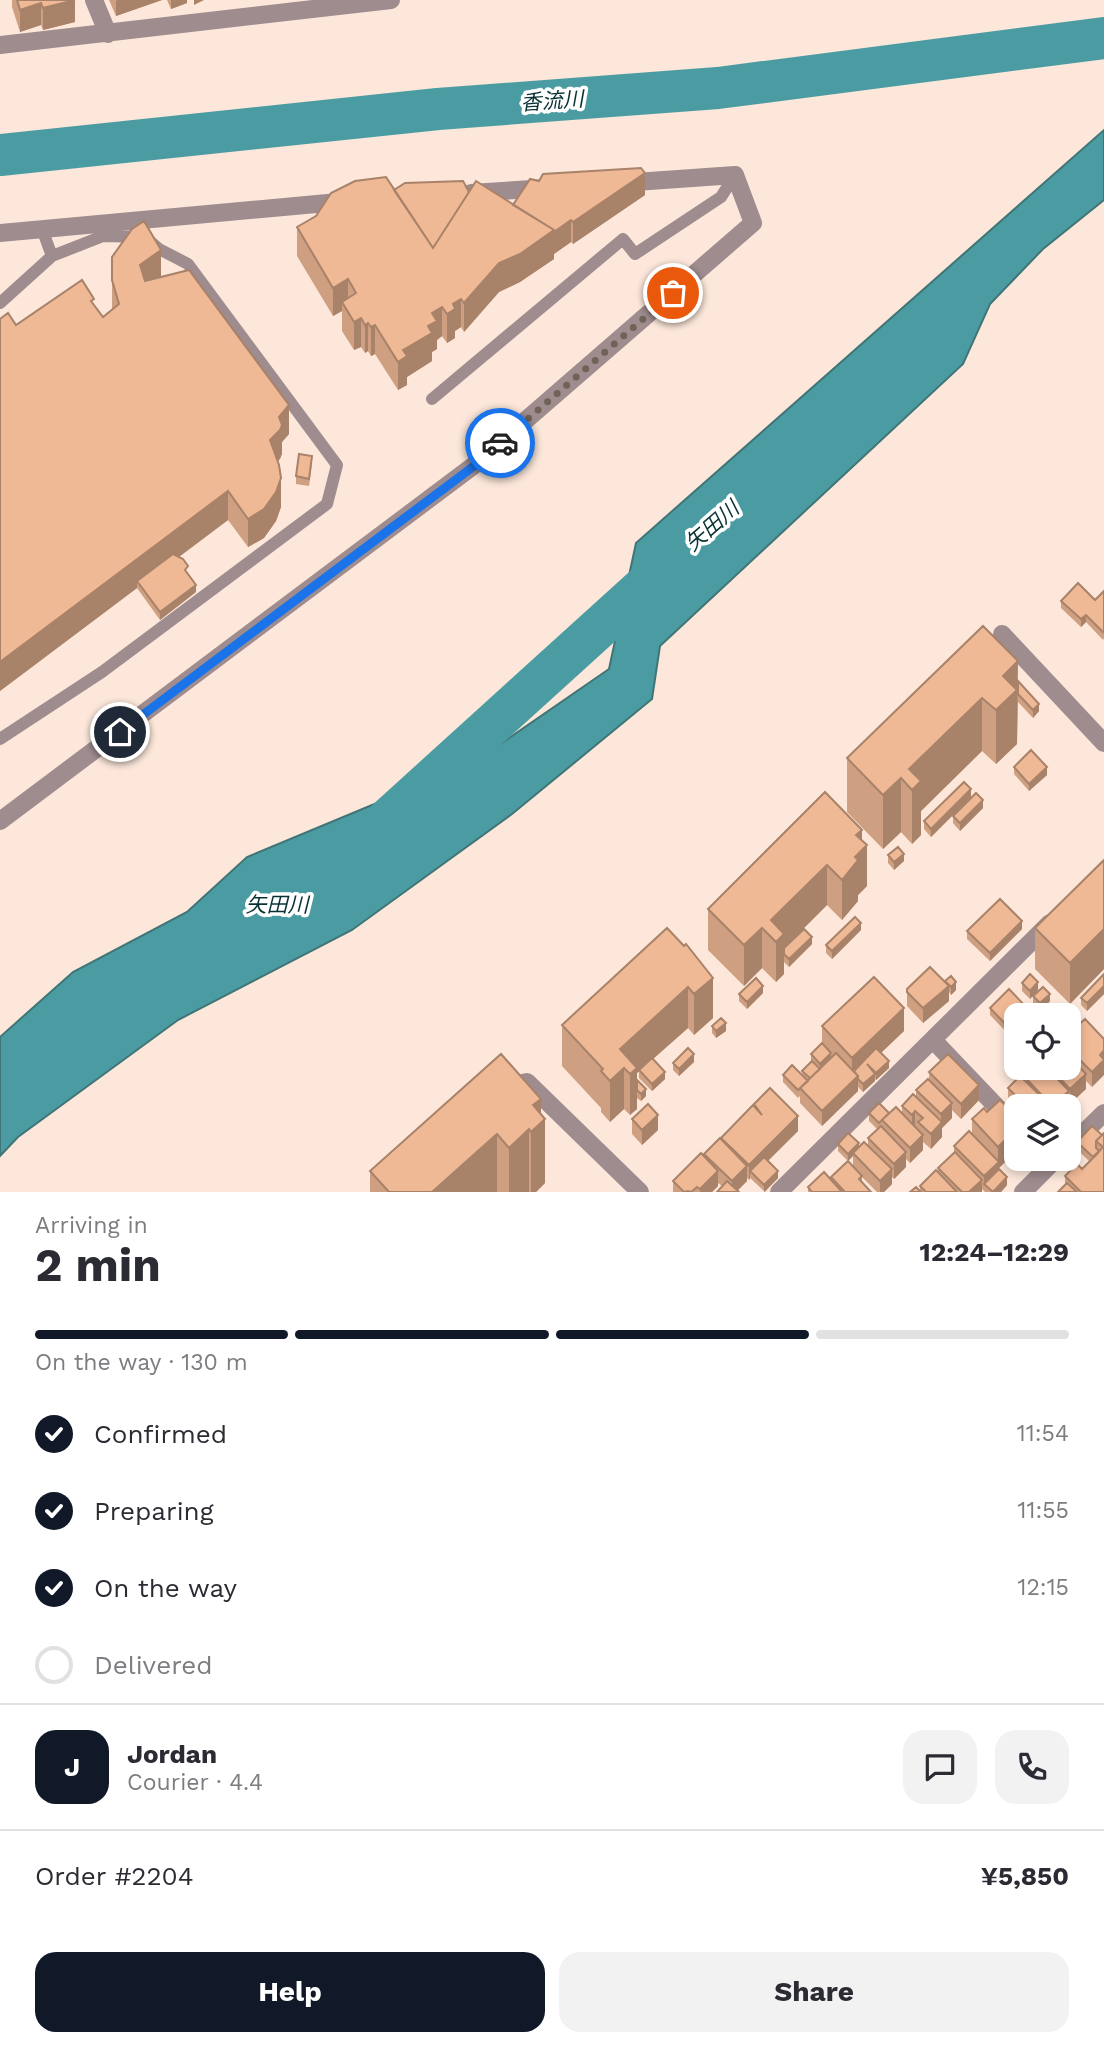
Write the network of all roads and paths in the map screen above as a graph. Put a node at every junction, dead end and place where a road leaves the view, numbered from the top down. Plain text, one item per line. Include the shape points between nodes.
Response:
1 (94, 0) edge
2 (391, 0) edge
3 (108, 34) junction
4 (0, 45) edge
5 (735, 175) junction
6 (610, 183) edge
7 (568, 186) edge
8 (457, 194) edge
9 (360, 200) edge
10 (42, 229) junction
11 (0, 233) edge
12 (52, 256) junction
13 (0, 303) edge
14 (432, 399) dead end
15 (1002, 634) dead end
16 (0, 739) edge
17 (1104, 743) edge
18 (0, 821) edge
19 (1067, 906) edge
20 (934, 1041) junction
21 (512, 1085) edge
22 (1104, 1113) edge
23 (1004, 1114) edge
24 (1081, 1135) edge
25 (1041, 1171) edge
26 (640, 1192) edge
27 (779, 1192) edge
28 (1023, 1192) edge

1 - 3 street
2 - 3 street
3 - 4 street
5 - 6 street
5 - 14 lane via 721,197 635,254 624,239
5 - 18 street via 753,223 743,232 474,466
7 - 8 street
9 - 10 street
10 - 11 street
10 - 12 lane
12 - 13 lane
12 - 16 lane via 103,236 145,237 188,264 337,465 327,505 102,672
15 - 17 street
19 - 20 street
20 - 23 street
20 - 27 street
21 - 26 street via 527,1082
22 - 24 street
25 - 28 street

